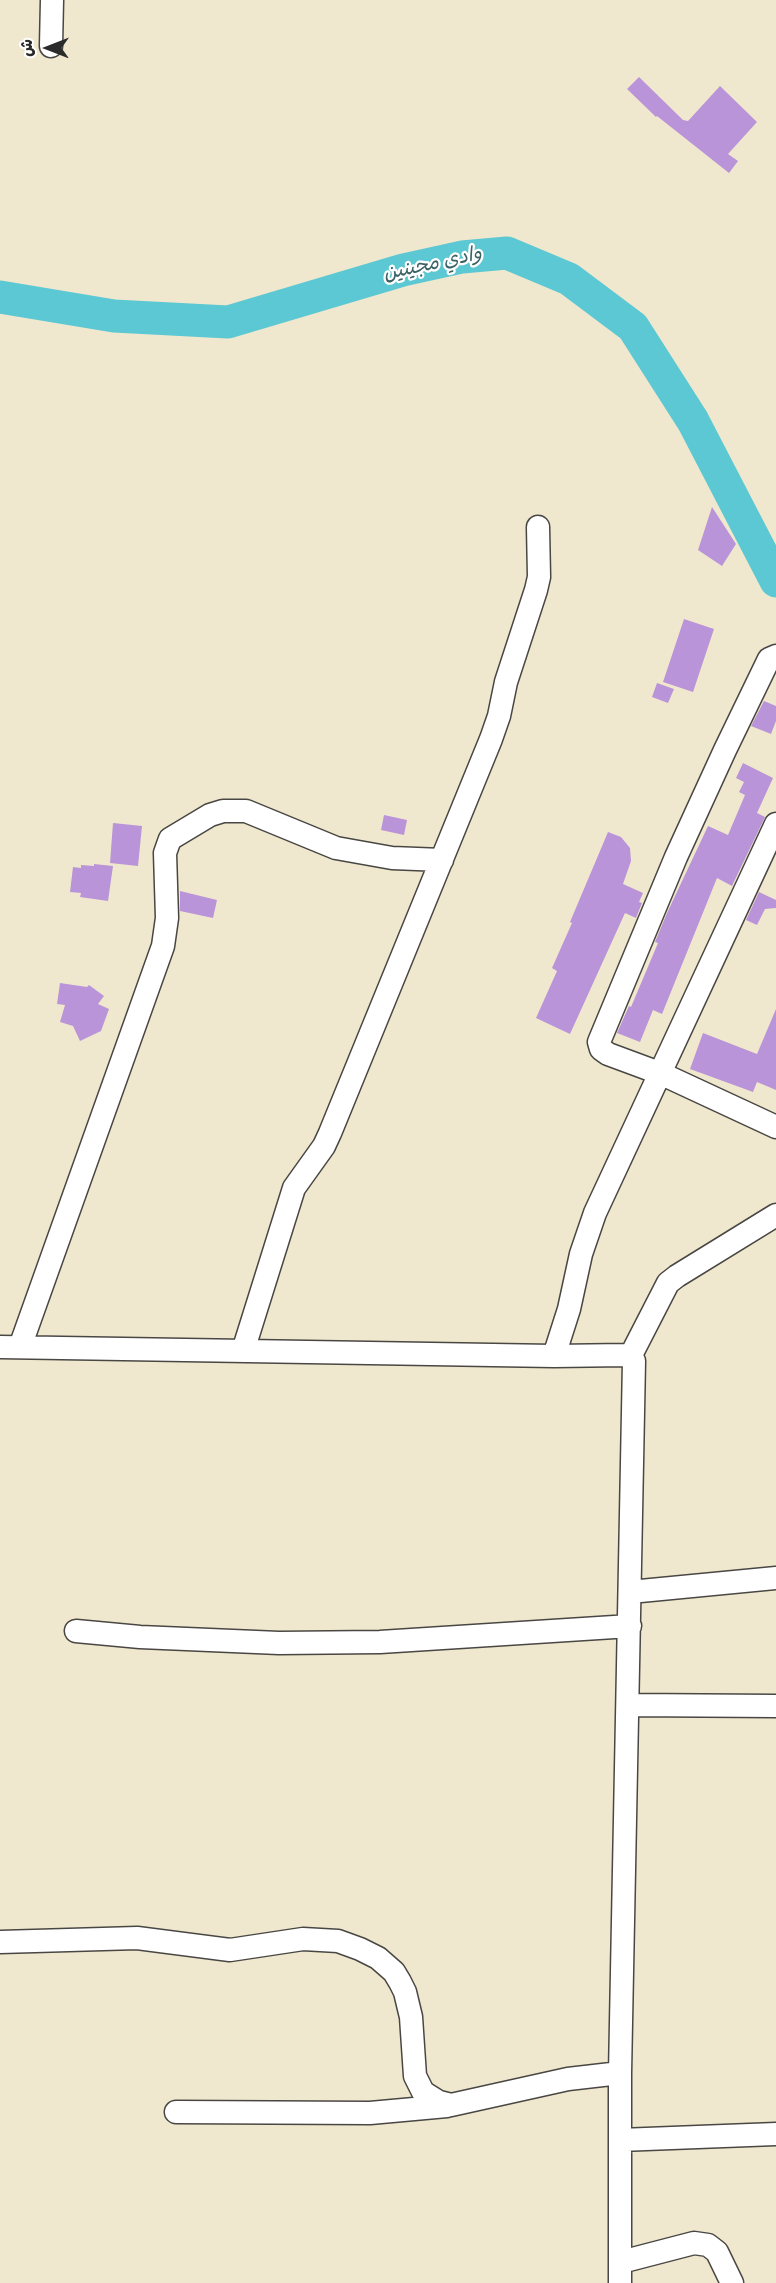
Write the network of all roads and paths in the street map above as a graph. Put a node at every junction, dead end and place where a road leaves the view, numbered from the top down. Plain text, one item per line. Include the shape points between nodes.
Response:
1 (52, 0) edge
2 (51, 46) dead end
3 (538, 527) dead end
4 (776, 656) edge
5 (776, 824) edge
6 (442, 860) junction
7 (662, 1074) junction
8 (776, 1128) edge
9 (776, 1215) edge
10 (10, 1347) edge
11 (243, 1351) junction
12 (554, 1356) junction
13 (630, 1357) junction
14 (776, 1578) edge
15 (630, 1592) junction
16 (630, 1626) junction
17 (76, 1631) dead end
18 (628, 1705) junction
19 (776, 1706) edge
20 (0, 1942) edge
21 (620, 2073) junction
22 (451, 2105) junction
23 (176, 2112) dead end
24 (776, 2134) edge
25 (620, 2140) junction
26 (620, 2273) edge
27 (732, 2283) edge

1 - 2 street
3 - 6 street via 537,590 506,682 492,739
4 - 7 street via 769,658 725,750 600,1036 601,1049 608,1054
5 - 7 street
6 - 10 street via 336,848 246,811 210,816 170,839 165,853 167,918 163,946
6 - 11 street via 330,1133 294,1188
7 - 8 street
7 - 12 street via 595,1213
9 - 13 street via 668,1283
10 - 11 street
11 - 12 street
12 - 13 street
13 - 15 street via 635,1367
14 - 15 street
15 - 16 street
16 - 17 street via 380,1642 279,1643
16 - 18 street
18 - 19 street
18 - 21 street
20 - 22 street via 137,1938 221,1950 303,1939 349,1944 378,1958 394,1972 405,1992 411,2017 415,2076 429,2097
21 - 22 street via 568,2079
21 - 25 street
22 - 23 street via 370,2113
24 - 25 street
25 - 26 street
26 - 27 street via 694,2242 717,2252

